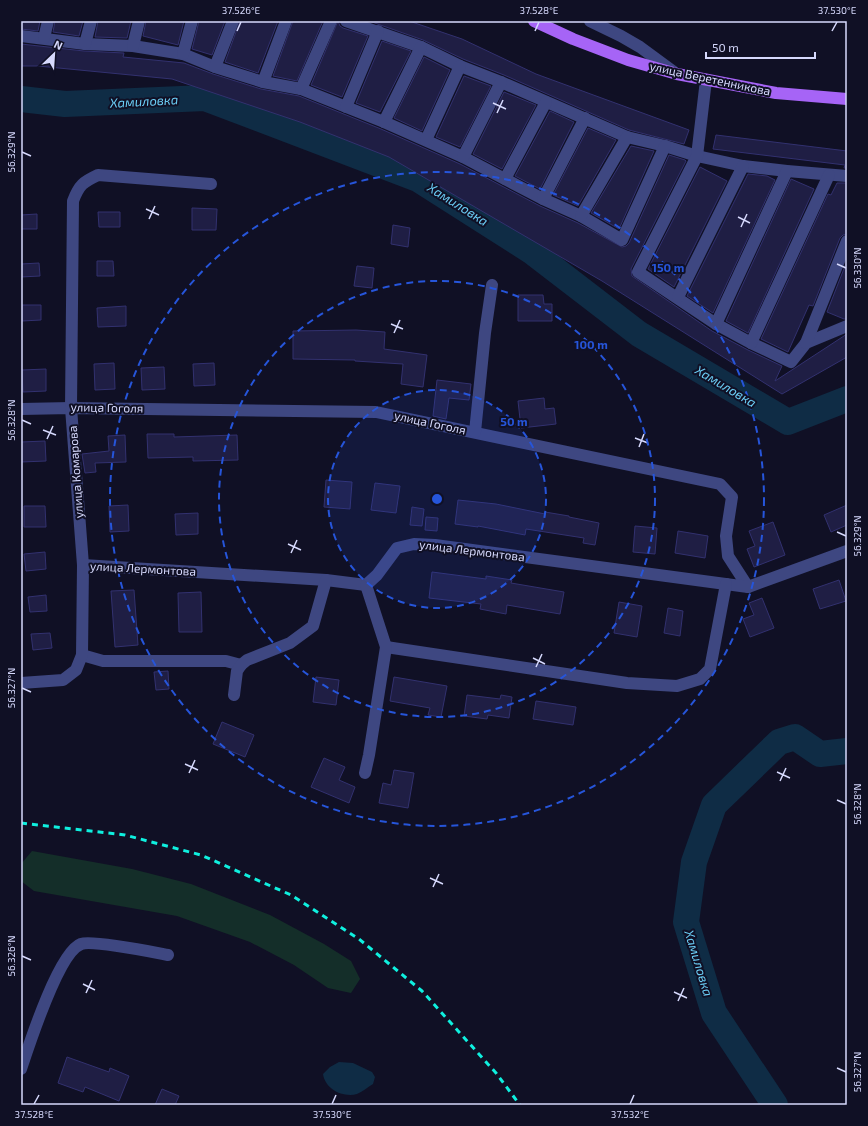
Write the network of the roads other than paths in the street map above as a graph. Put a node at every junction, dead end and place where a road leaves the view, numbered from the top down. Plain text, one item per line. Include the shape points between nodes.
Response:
1 (48, 21) edge
2 (90, 21) edge
3 (139, 21) edge
4 (192, 21) edge
5 (233, 21) edge
6 (286, 21) edge
7 (331, 21) edge
8 (346, 21) edge
9 (534, 21) edge
10 (590, 21) edge
11 (378, 31) junction
12 (21, 36) edge
13 (44, 38) junction
14 (85, 44) junction
15 (133, 46) junction
16 (421, 47) junction
17 (183, 54) junction
18 (460, 66) junction
19 (215, 67) junction
20 (676, 74) junction
21 (706, 80) junction
22 (263, 82) junction
23 (502, 82) junction
24 (301, 89) junction
25 (847, 99) edge
26 (546, 102) junction
27 (346, 107) junction
28 (585, 118) junction
29 (384, 122) junction
30 (627, 138) junction
31 (426, 140) junction
32 (665, 146) junction
33 (697, 156) junction
34 (463, 157) junction
35 (743, 166) junction
36 (787, 171) junction
37 (829, 175) junction
38 (847, 176) edge
39 (505, 179) junction
40 (211, 184) dead end
41 (543, 199) junction
42 (581, 216) junction
43 (847, 241) edge
44 (492, 285) dead end
45 (678, 297) junction
46 (716, 324) junction
47 (847, 326) edge
48 (751, 343) junction
49 (806, 343) junction
50 (71, 408) junction
51 (21, 409) edge
52 (475, 432) junction
53 (847, 551) edge
54 (83, 565) junction
55 (326, 580) junction
56 (726, 584) junction
57 (366, 585) junction
58 (748, 587) junction
59 (386, 647) junction
60 (82, 655) junction
61 (241, 665) junction
62 (21, 682) edge
63 (234, 695) dead end
64 (365, 773) dead end
65 (168, 955) dead end
66 (21, 1069) edge

1 - 13 street
2 - 14 street
3 - 15 street
4 - 17 street
5 - 19 street
6 - 22 street
7 - 24 street
8 - 11 street
9 - 20 main road, улица Веретенникова via 628,60
10 - 20 street via 640,47
11 - 16 street
11 - 27 street
12 - 13 street
13 - 14 street
14 - 15 street
15 - 17 street
16 - 18 street
16 - 29 street
17 - 19 street
18 - 23 street
18 - 31 street
19 - 22 street
20 - 21 main road, улица Веретенникова
21 - 25 main road, улица Веретенникова via 776,93
21 - 33 street
22 - 24 street
23 - 26 street
23 - 34 street
24 - 27 street
26 - 28 street
26 - 39 street
27 - 29 street
28 - 30 street
28 - 41 street
29 - 31 street
30 - 32 street
30 - 42 street
31 - 34 street
32 - 33 street
32 - 42 street via 622,240
33 - 35 street
33 - 45 street via 638,272
34 - 39 street
35 - 36 street
35 - 45 street
36 - 37 street
36 - 46 street
37 - 38 street
37 - 48 street
39 - 41 street
40 - 50 street, улица Комарова via 98,175 78,188 73,201
41 - 42 street
43 - 49 street
44 - 52 street
45 - 46 street
46 - 48 street
47 - 49 street
48 - 49 street via 791,362
50 - 51 street, улица Гоголя
50 - 52 street, улица Гоголя via 376,412
50 - 54 street, улица Комарова
52 - 58 street, улица Гоголя via 720,484 732,497 726,536 728,556
53 - 58 street, улица Лермонтова
54 - 55 street, улица Лермонтова
54 - 60 street, улица Комарова
55 - 57 street, улица Лермонтова
55 - 61 street via 313,626 290,643 247,660
56 - 57 street, улица Лермонтова via 414,544 397,548 377,575
56 - 58 street, улица Лермонтова
56 - 59 street via 710,669 700,680 677,686 627,683
57 - 59 street
59 - 64 street
60 - 61 street via 103,661 226,661
60 - 62 street, улица Комарова via 76,670 63,680
61 - 63 street via 237,671
65 - 66 street via 93,943 80,944 69,954 60,968

